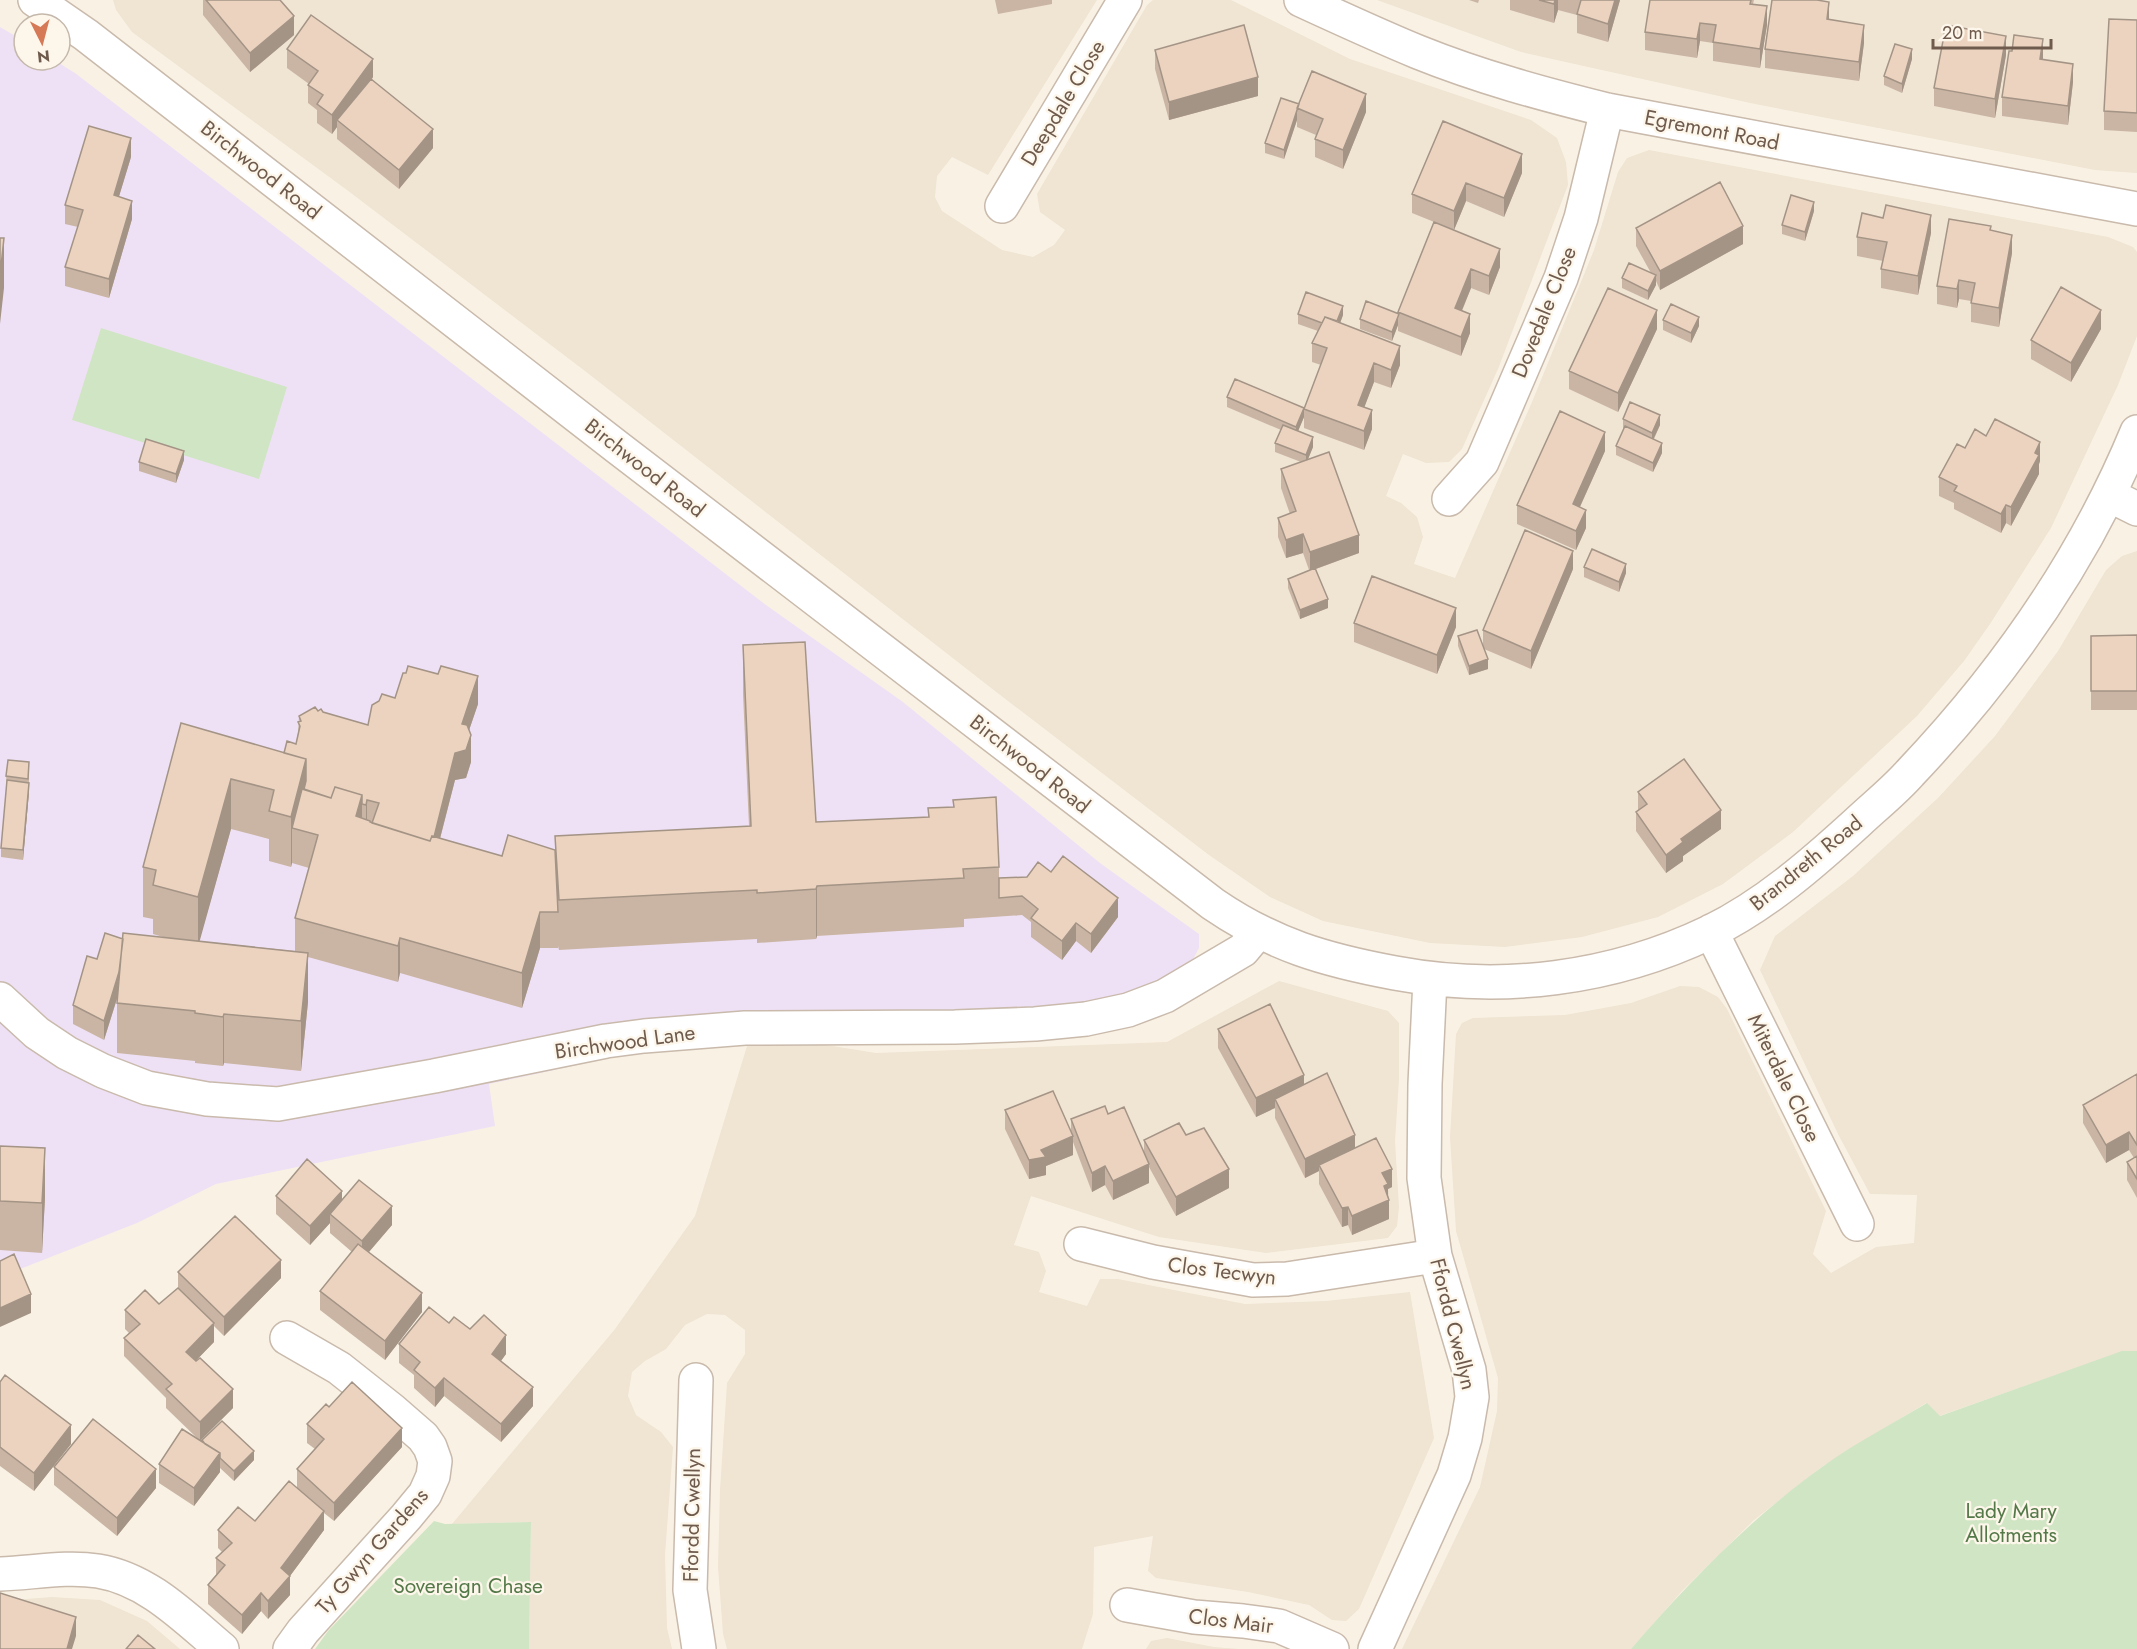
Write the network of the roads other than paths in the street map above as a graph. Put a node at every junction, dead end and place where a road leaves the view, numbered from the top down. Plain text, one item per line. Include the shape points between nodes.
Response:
1 (1125, 0) edge
2 (1301, 0) edge
3 (45, 3) edge
4 (1607, 110) junction
5 (1002, 206) dead end
6 (2137, 209) edge
7 (2137, 432) edge
8 (2109, 495) junction
9 (1449, 499) dead end
10 (2137, 509) edge
11 (1711, 931) junction
12 (1257, 932) junction
13 (1430, 980) junction
14 (0, 999) edge
15 (1857, 1224) dead end
16 (1081, 1244) dead end
17 (1435, 1256) junction
18 (287, 1338) dead end
19 (696, 1380) dead end
20 (0, 1574) edge
21 (1127, 1605) dead end
22 (222, 1649) edge
23 (290, 1649) edge
24 (699, 1649) edge
25 (1332, 1649) edge
26 (1375, 1649) edge

1 - 5 street, Deepdale Close
2 - 4 street, Egremont Road via 1487,77
3 - 12 street, Birchwood Road via 1078,801 1213,904
4 - 6 street, Egremont Road
4 - 9 street, Dovedale Close via 1581,218 1561,278 1482,462
7 - 8 street, Brandreth Road
8 - 10 street
8 - 11 street, Brandreth Road via 2027,633 1916,768 1783,886
11 - 13 street, Brandreth Road via 1638,961 1602,970 1516,982
11 - 15 street, Miterdale Close
12 - 13 street, Brandreth Road via 1327,959
12 - 14 street, Birchwood Lane via 1243,950 1164,996 1128,1010 1086,1019 955,1027 745,1028 644,1036 278,1104 207,1099 136,1084 67,1053 37,1033
13 - 17 street, Ffordd Cwellyn via 1423,1158
16 - 17 street, Clos Tecwyn via 1253,1280 1287,1279
17 - 26 street, Ffordd Cwellyn via 1469,1370 1472,1397 1466,1438 1454,1475
18 - 23 street, Ty Gwyn Gardens via 339,1368 392,1410 423,1437 435,1461 424,1494
19 - 24 street, Ffordd Cwellyn via 690,1590
20 - 22 street via 66,1569 99,1571 123,1578 153,1593
21 - 25 street, Clos Mair via 1279,1626

